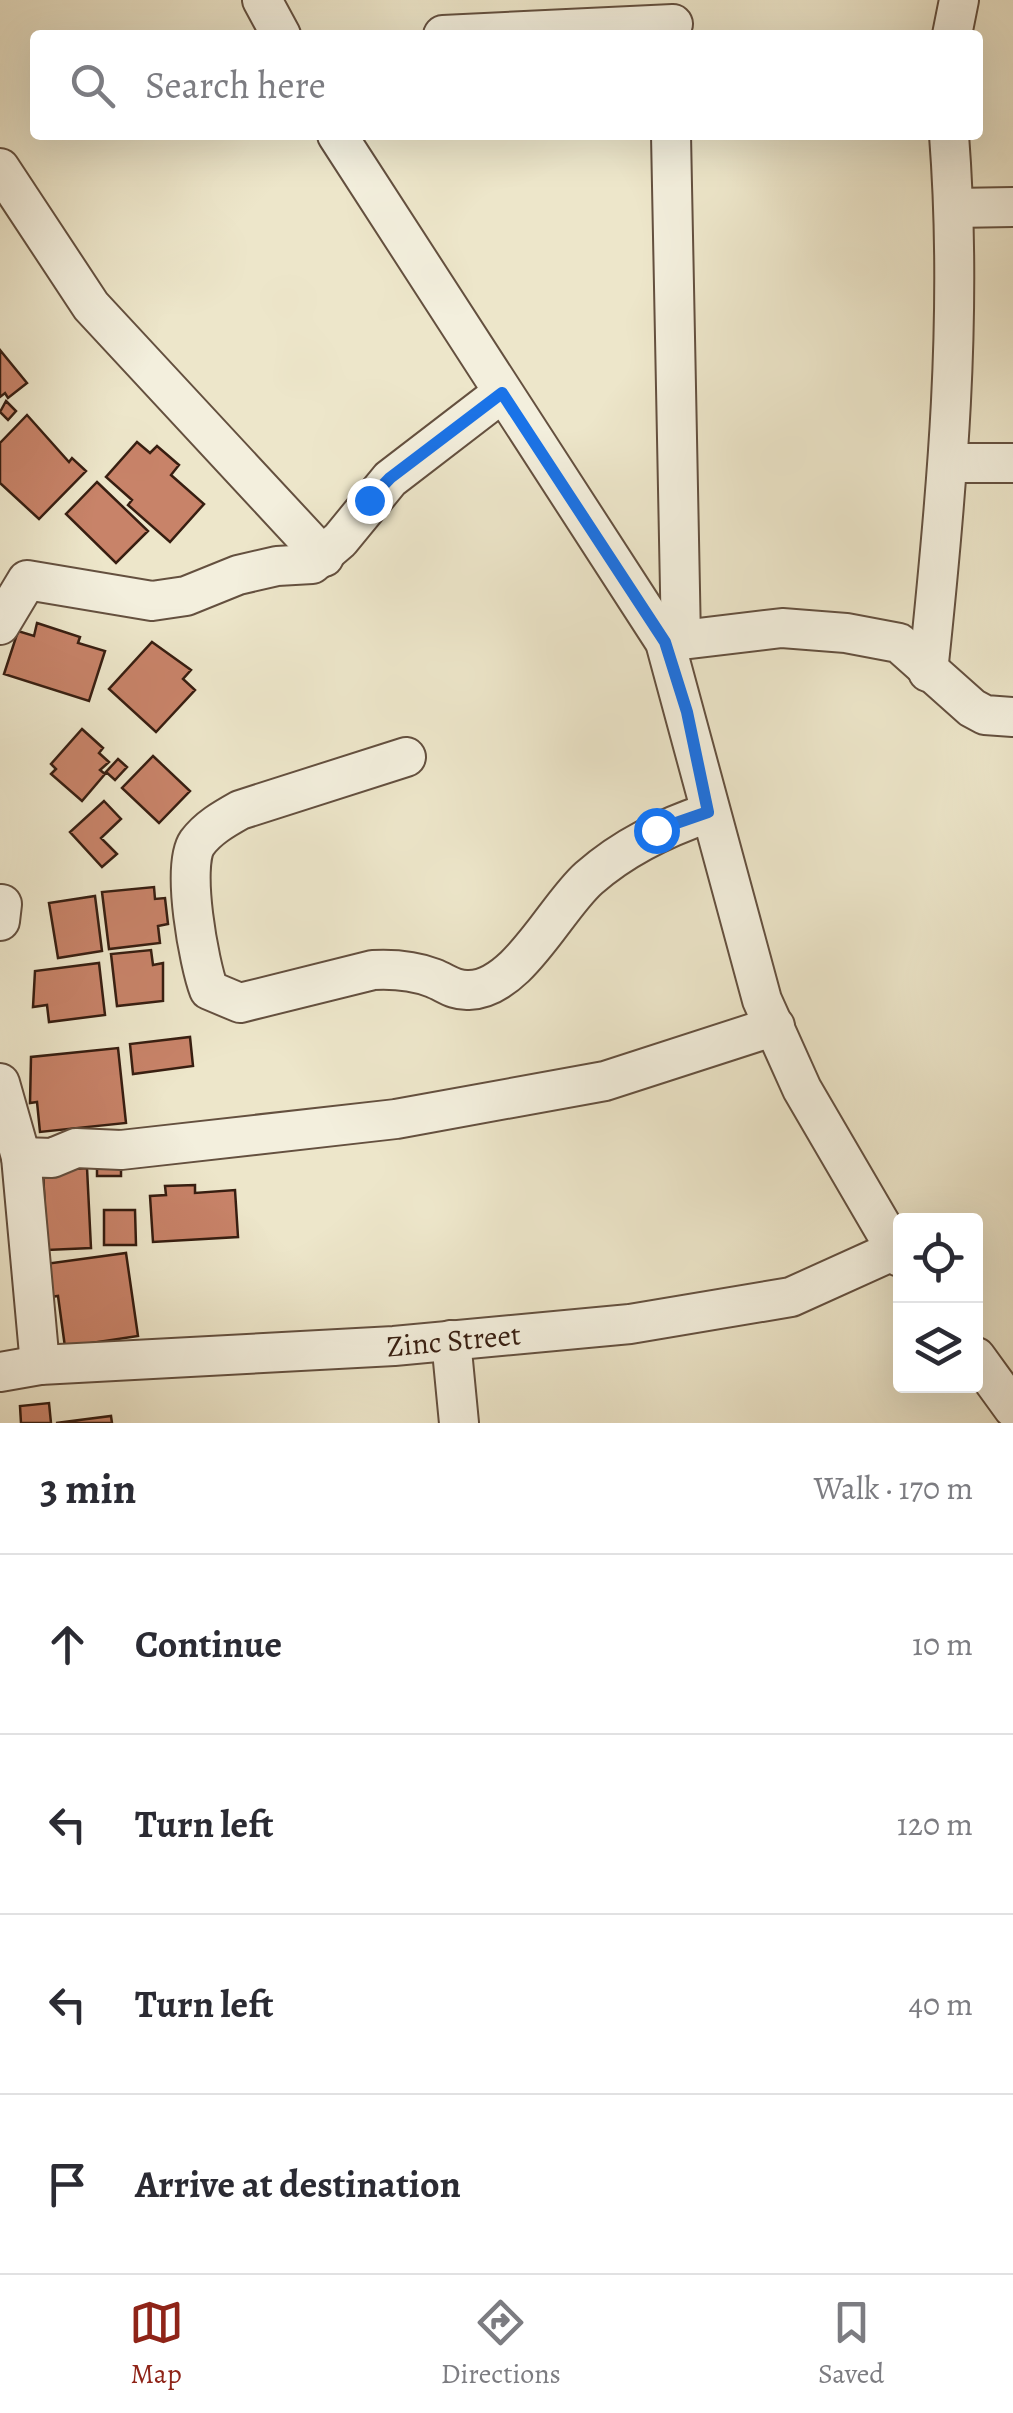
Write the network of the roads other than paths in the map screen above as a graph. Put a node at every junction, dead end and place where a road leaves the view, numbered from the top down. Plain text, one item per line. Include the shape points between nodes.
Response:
1 (262, 0) edge
2 (958, 0) edge
3 (673, 20) edge
4 (278, 30) edge
5 (520, 30) edge
6 (953, 30) edge
7 (341, 140) edge
8 (671, 140) edge
9 (949, 140) edge
10 (0, 168) edge
11 (1013, 207) edge
12 (954, 208) junction
13 (502, 393) junction
14 (950, 463) junction
15 (1013, 463) edge
16 (324, 556) junction
17 (13, 573) edge
18 (0, 625) edge
19 (673, 641) junction
20 (928, 672) junction
21 (1013, 717) edge
22 (406, 757) dead end
23 (708, 812) junction
24 (774, 1026) junction
25 (0, 1082) edge
26 (21, 1157) junction
27 (893, 1244) edge
28 (893, 1255) edge
29 (451, 1340) junction
30 (40, 1365) junction
31 (983, 1367) edge
32 (0, 1372) edge
33 (1013, 1408) edge
34 (458, 1423) edge

1 - 4 street
2 - 6 street
3 - 5 street
7 - 13 street
8 - 19 street
9 - 12 street
10 - 16 street via 92,306
11 - 12 street
12 - 14 street
13 - 16 street via 390,478
13 - 19 street
14 - 15 street
14 - 20 street
16 - 17 street via 152,601
17 - 18 street
19 - 20 street via 782,628 846,632 898,643
19 - 23 street
20 - 21 street via 984,715
22 - 23 street via 240,810 195,846 190,869 209,990 240,1003 393,969 450,988 490,986 528,952 588,879 656,830
23 - 24 street
24 - 26 street via 605,1081 415,1116
24 - 27 street via 802,1089
25 - 26 street
26 - 30 street
28 - 29 street, Zinc Street via 791,1296 630,1324
29 - 30 street, Zinc Street
29 - 34 street
30 - 32 street, Zinc Street
31 - 33 street

